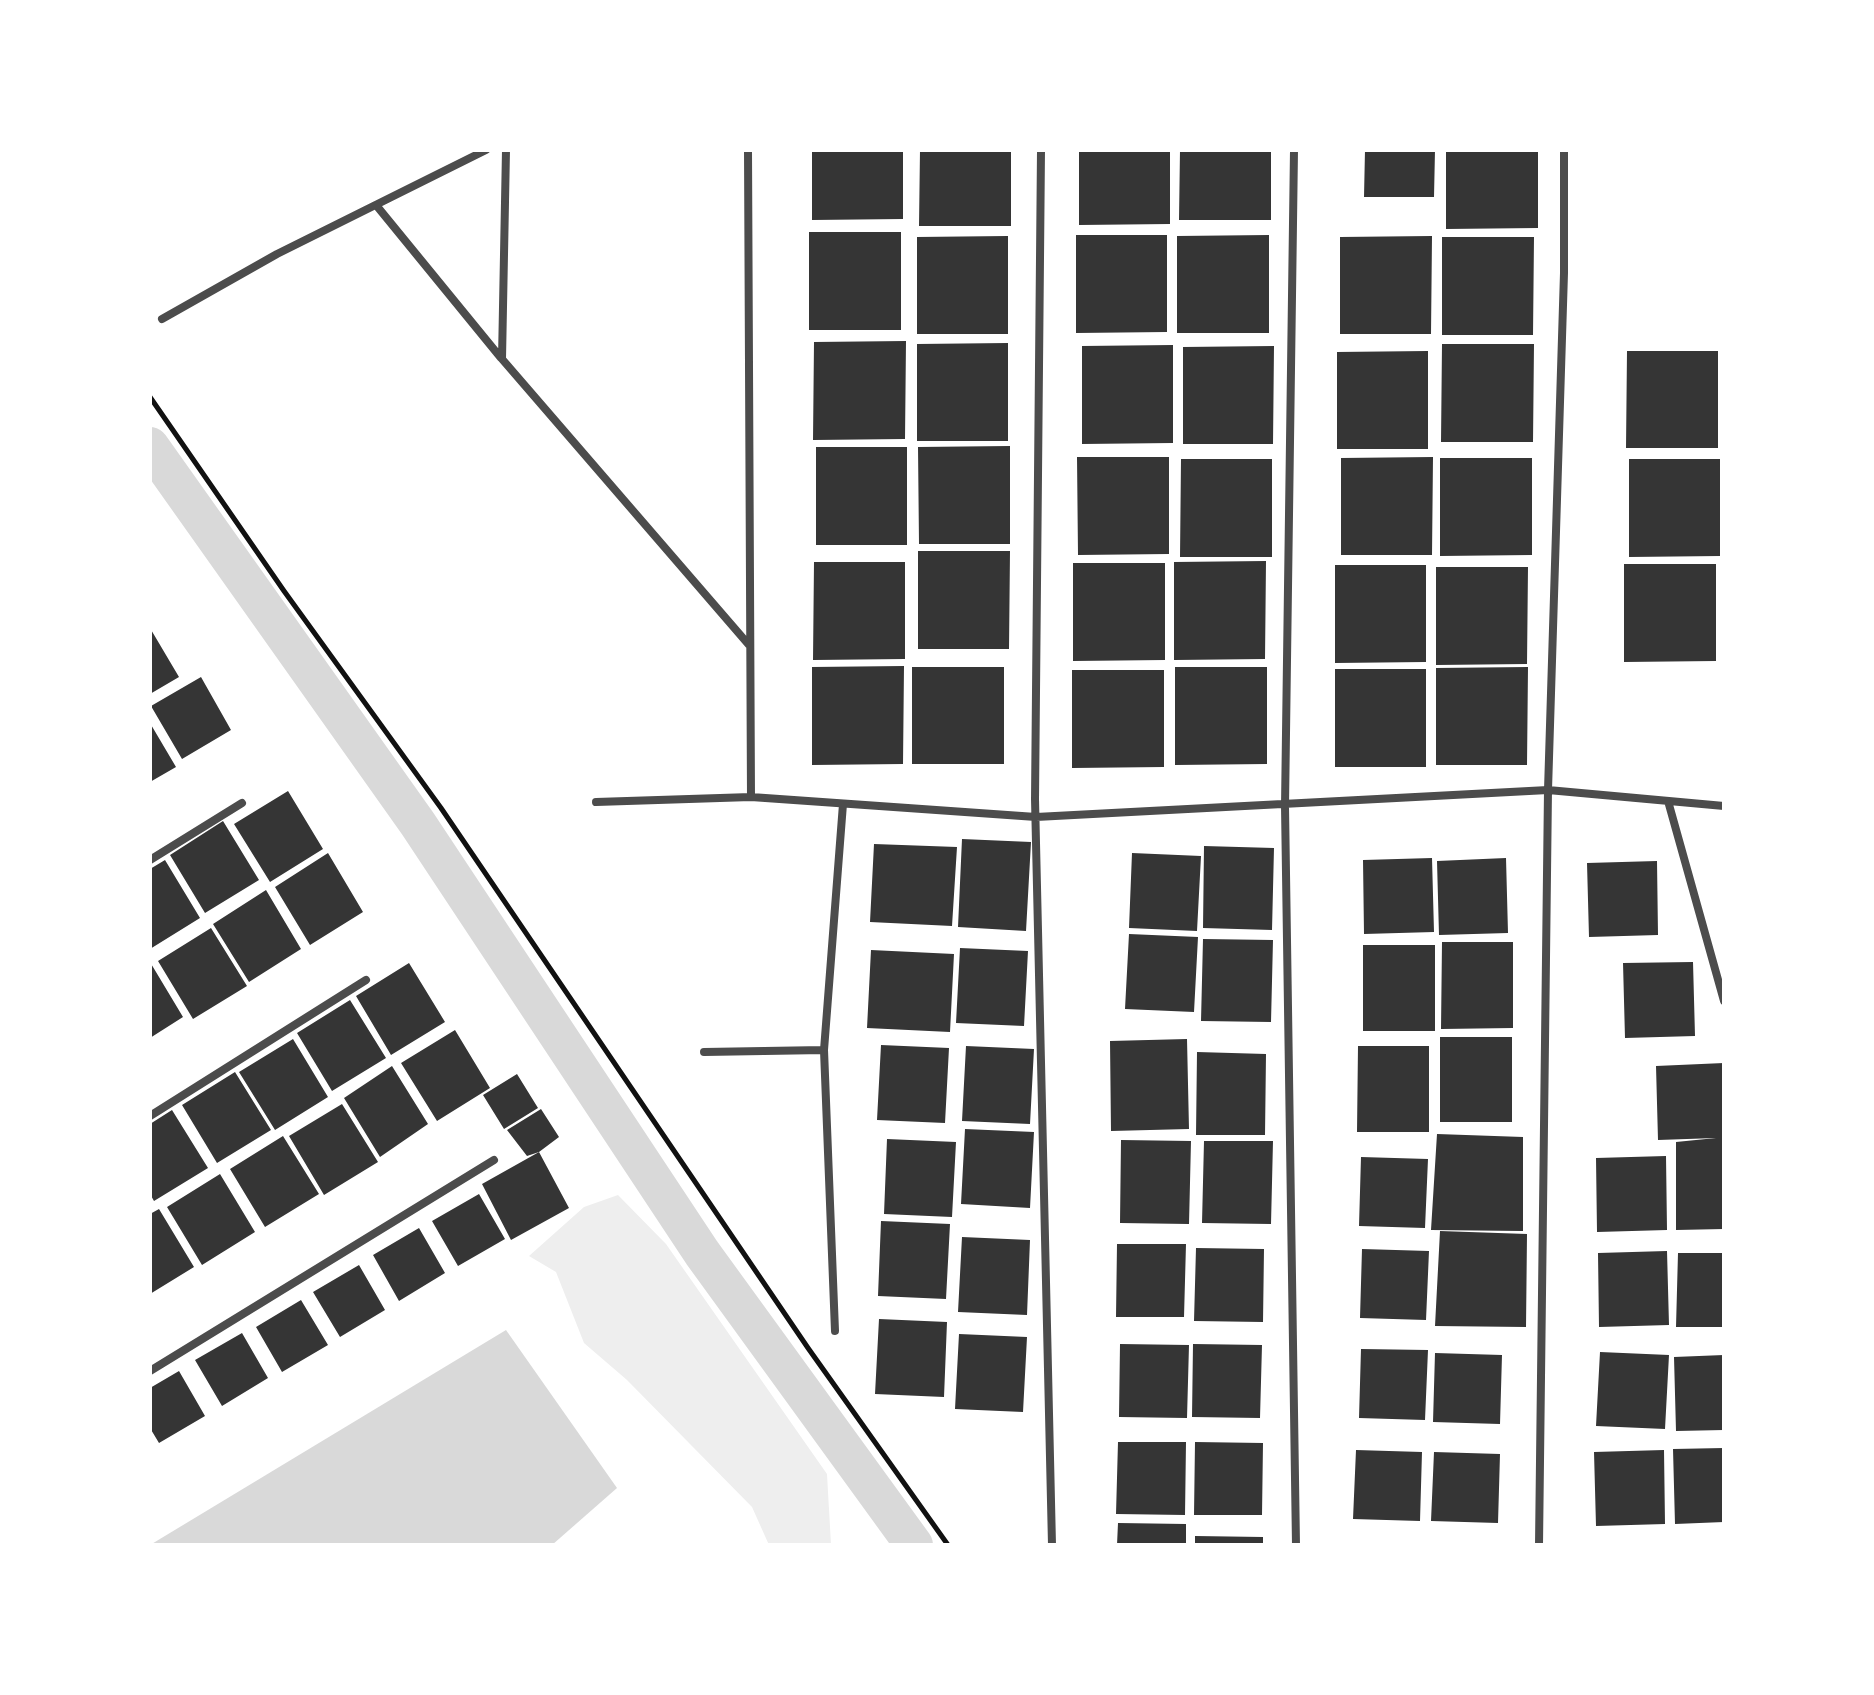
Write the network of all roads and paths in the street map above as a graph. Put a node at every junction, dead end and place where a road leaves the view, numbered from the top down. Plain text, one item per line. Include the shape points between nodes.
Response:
1 (486, 150) edge
2 (506, 150) edge
3 (748, 150) edge
4 (1041, 150) edge
5 (1294, 150) edge
6 (1564, 150) edge
7 (376, 205) junction
8 (162, 319) dead end
9 (502, 359) junction
10 (150, 397) edge
11 (750, 646) junction
12 (1548, 790) junction
13 (751, 797) junction
14 (1668, 801) junction
15 (596, 802) dead end
16 (242, 803) dead end
17 (843, 804) junction
18 (1285, 806) junction
19 (1724, 806) edge
20 (1036, 817) junction
21 (150, 860) edge
22 (366, 980) dead end
23 (1724, 1001) edge
24 (824, 1050) junction
25 (704, 1052) dead end
26 (150, 1116) edge
27 (494, 1160) dead end
28 (835, 1331) dead end
29 (150, 1371) edge
30 (948, 1545) edge
31 (1052, 1545) edge
32 (1296, 1545) edge
33 (1539, 1545) edge

1 - 7 street
2 - 9 street
3 - 11 street
4 - 20 street
5 - 18 street
6 - 12 street
7 - 8 street
7 - 9 street
9 - 11 street
10 - 30 path via 441,808
11 - 13 street
12 - 14 street
12 - 18 street
12 - 33 street
13 - 15 street
13 - 17 street
14 - 19 street
14 - 23 street
16 - 21 street
17 - 20 street
17 - 24 street
18 - 20 street
18 - 32 street
20 - 31 street
22 - 26 street
24 - 25 street
24 - 28 street
27 - 29 street

